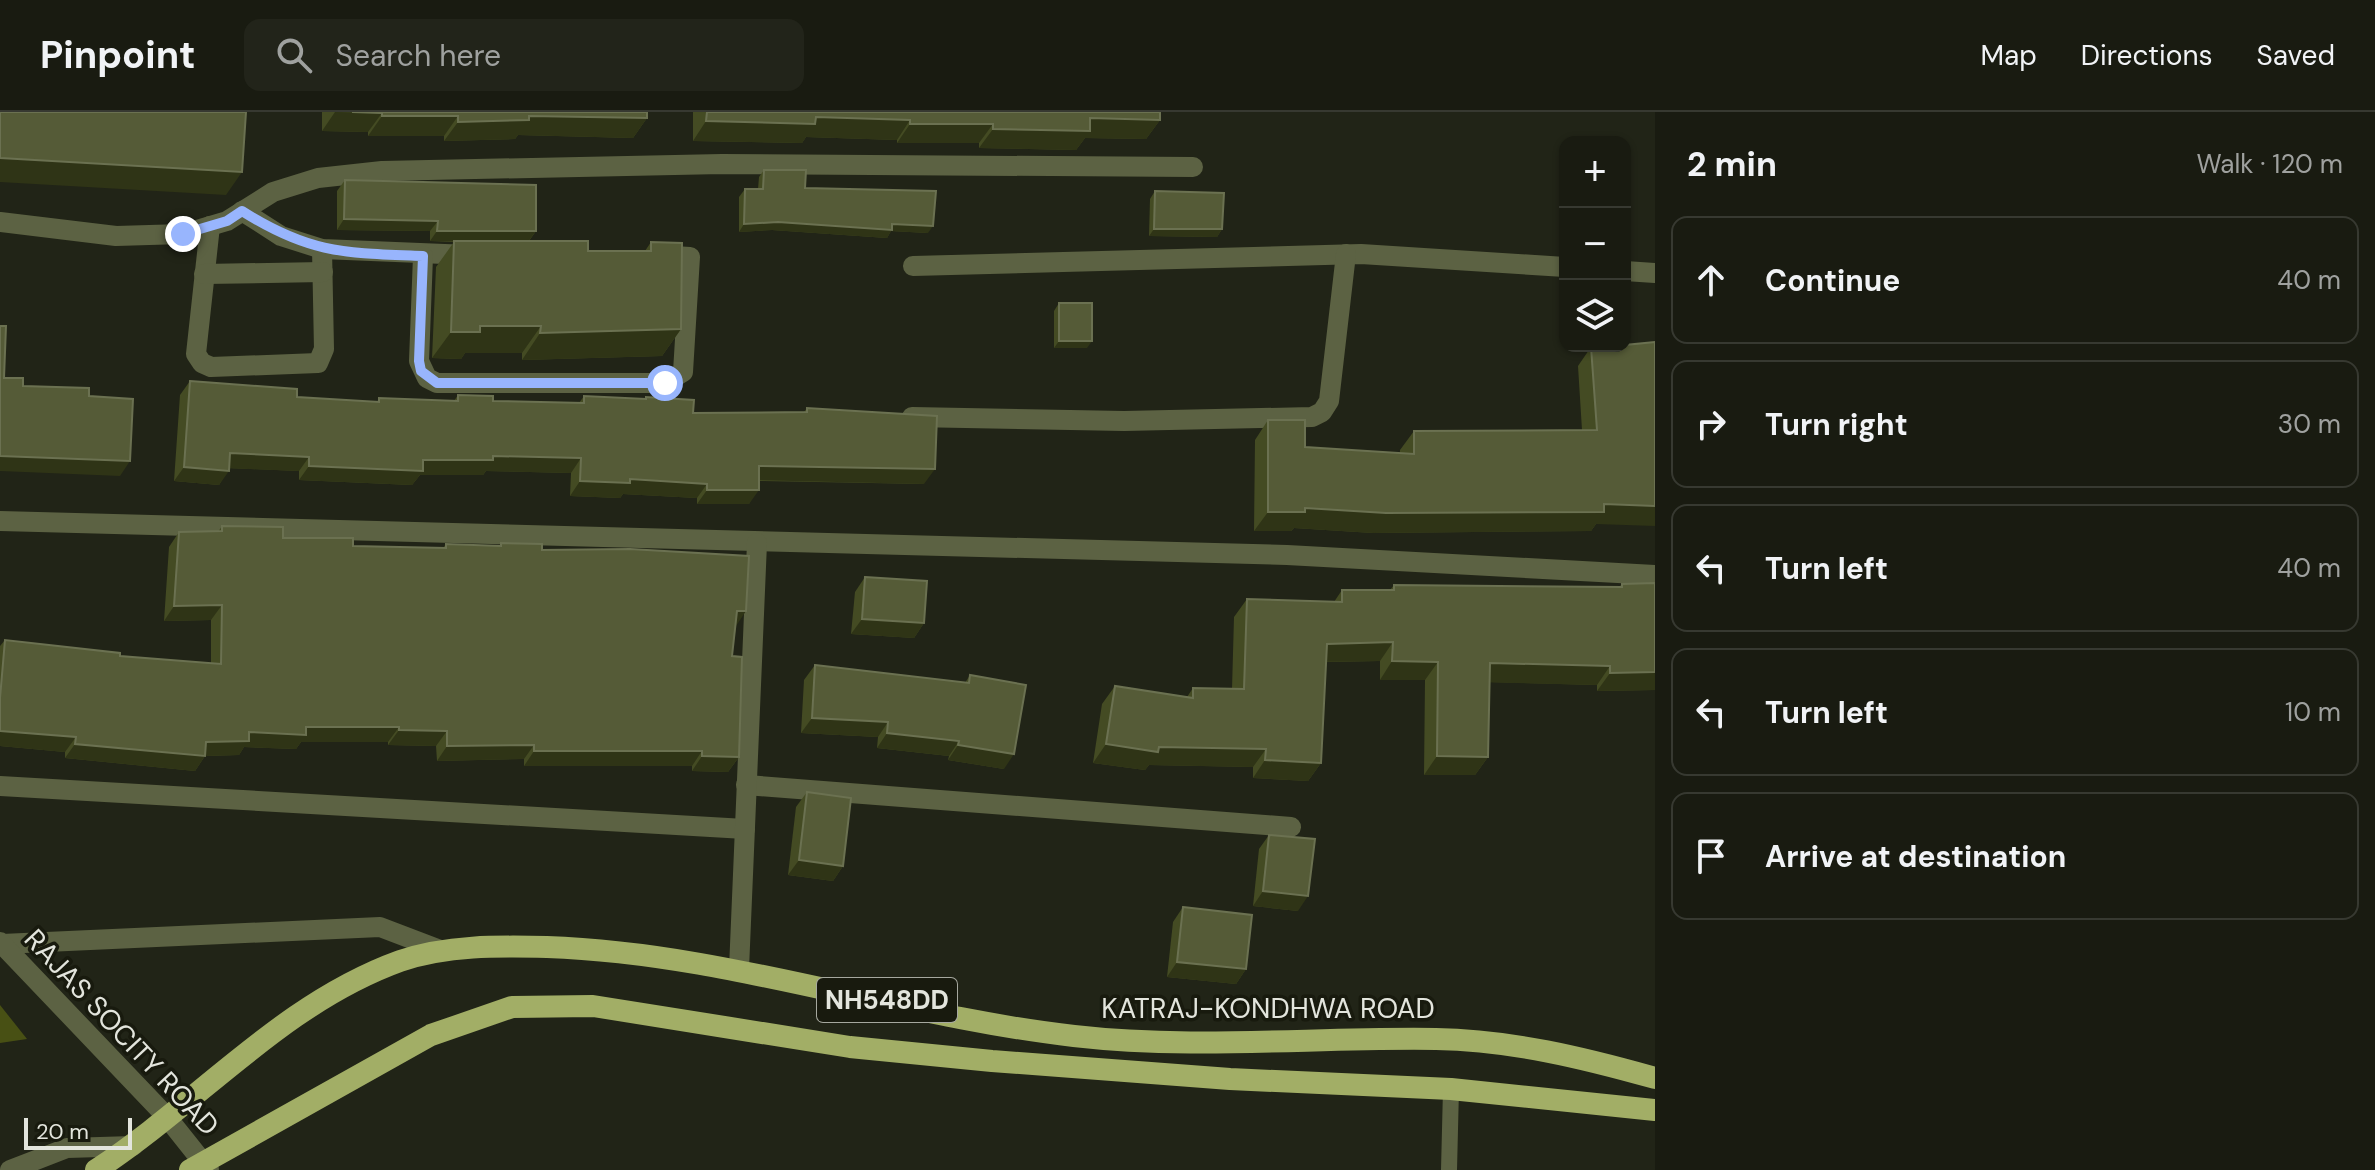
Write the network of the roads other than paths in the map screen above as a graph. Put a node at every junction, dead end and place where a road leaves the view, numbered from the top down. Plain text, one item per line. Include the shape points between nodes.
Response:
1 (1193, 167) dead end
2 (242, 211) junction
3 (0, 222) edge
4 (210, 226) junction
5 (322, 249) junction
6 (1346, 254) junction
7 (485, 255) edge
8 (639, 255) edge
9 (423, 256) junction
10 (913, 266) dead end
11 (1559, 267) edge
12 (1631, 271) edge
13 (323, 272) junction
14 (1655, 273) edge
15 (204, 274) junction
16 (887, 417) edge
17 (0, 521) edge
18 (757, 543) junction
19 (1655, 575) edge
20 (746, 785) junction
21 (0, 786) edge
22 (1291, 827) dead end
23 (745, 829) junction
24 (1, 943) edge
25 (443, 951) junction
26 (739, 969) junction
27 (1655, 1078) edge
28 (1451, 1089) junction
29 (1655, 1110) edge
30 (166, 1116) junction
31 (133, 1146) junction
32 (201, 1166) edge
33 (10, 1170) edge
34 (96, 1170) edge
35 (1449, 1170) edge

1 - 2 street via 722,164 382,171 318,178 273,192
2 - 4 street
2 - 5 street via 281,236
3 - 4 street via 116,236 183,234
4 - 15 street
5 - 9 street
5 - 13 street
6 - 10 street
6 - 11 street
6 - 16 street via 1329,401 1312,417
7 - 9 street
8 - 9 street via 690,257 685,364 674,380 665,383 437,383 427,378 419,361
12 - 14 street
13 - 15 street
13 - 15 street via 323,356 309,366 202,363 196,340
17 - 18 street
18 - 19 street via 1287,555
18 - 20 street
20 - 22 street
20 - 23 street
21 - 23 street
23 - 26 street
24 - 25 street via 380,927
24 - 30 street, RAJAS SOCITY ROAD
25 - 26 highway, KATRAJ-KONDHWA ROAD / NH548DD via 491,946 589,949
25 - 30 highway, KATRAJ-KONDHWA ROAD / NH548DD via 400,961 305,1008
26 - 27 highway, KATRAJ-KONDHWA ROAD / NH548DD via 1074,1036 1199,1044 1439,1039 1531,1048
28 - 29 highway, NH548DD
28 - 32 highway, NH548DD via 992,1061 850,1047 593,1006 512,1007 431,1035
28 - 35 lane
30 - 31 highway, NH548DD
30 - 32 street, RAJAS SOCITY ROAD
31 - 33 street via 67,1148
31 - 34 highway, NH548DD

